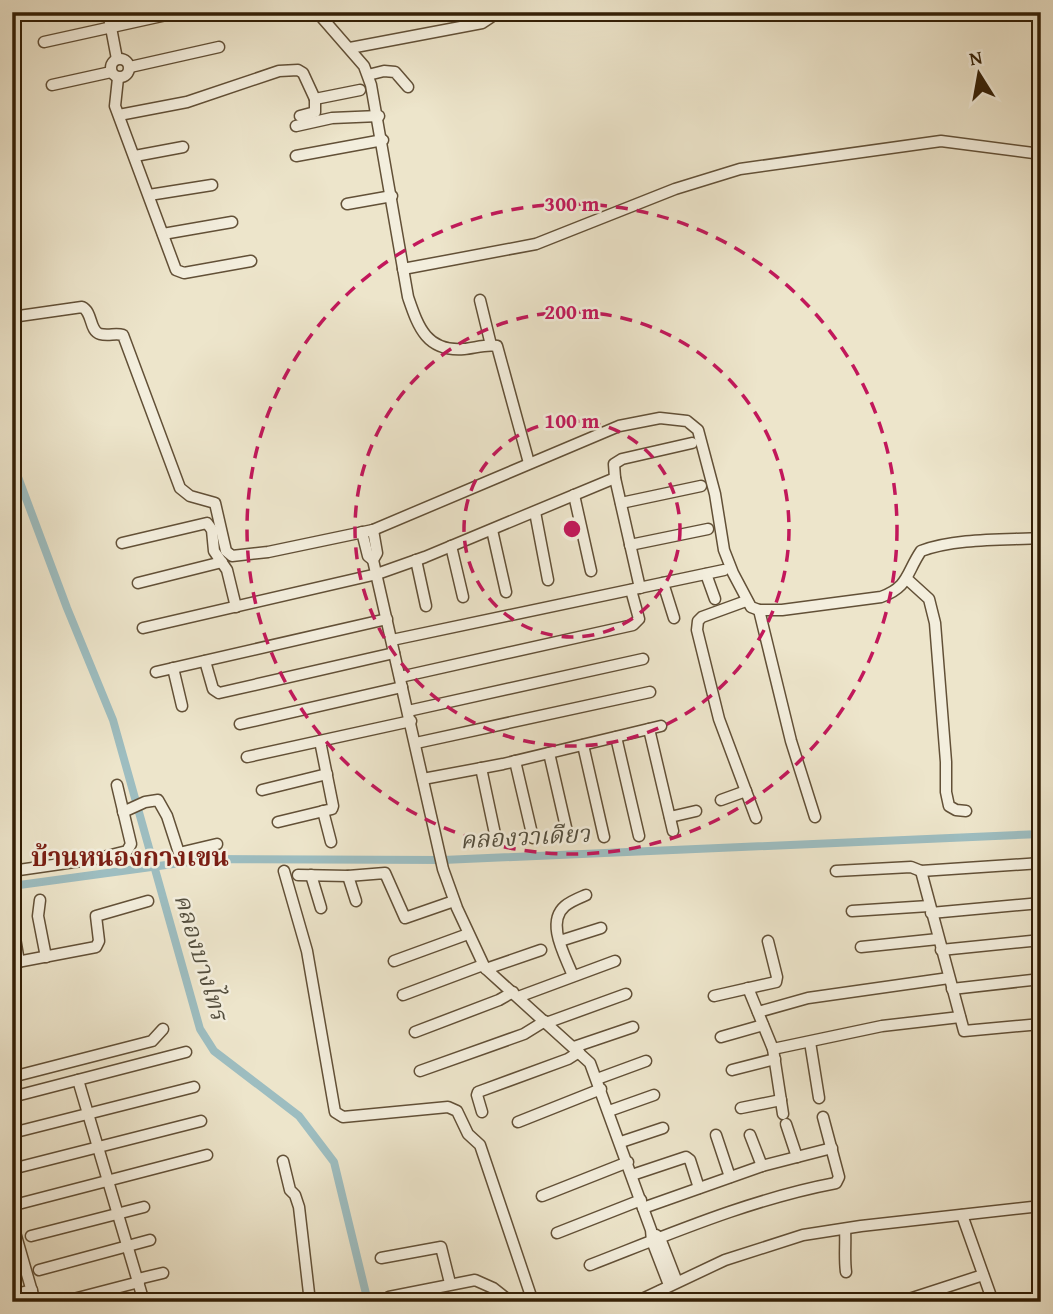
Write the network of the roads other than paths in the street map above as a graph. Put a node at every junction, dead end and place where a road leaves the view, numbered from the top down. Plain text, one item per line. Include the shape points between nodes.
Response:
1 (108, 12) edge
2 (180, 12) edge
3 (317, 12) edge
4 (492, 12) edge
5 (112, 28) junction
6 (44, 42) dead end
7 (219, 47) dead end
8 (350, 48) junction
9 (117, 59) junction
10 (130, 67) junction
11 (114, 75) junction
12 (368, 75) junction
13 (52, 85) dead end
14 (408, 87) dead end
15 (360, 90) dead end
16 (315, 99) junction
17 (119, 115) junction
18 (379, 116) junction
19 (383, 141) junction
20 (183, 148) dead end
21 (1041, 154) edge
22 (135, 156) junction
23 (296, 156) dead end
24 (212, 185) dead end
25 (149, 195) junction
26 (392, 196) junction
27 (347, 204) dead end
28 (232, 222) dead end
29 (163, 234) junction
30 (251, 261) dead end
31 (404, 274) junction
32 (481, 300) dead end
33 (12, 317) edge
34 (491, 345) junction
35 (692, 443) dead end
36 (529, 463) junction
37 (615, 478) junction
38 (701, 486) dead end
39 (574, 495) junction
40 (621, 503) junction
41 (535, 512) junction
42 (708, 528) dead end
43 (492, 530) junction
44 (368, 531) junction
45 (1041, 538) edge
46 (122, 542) dead end
47 (630, 545) junction
48 (451, 546) junction
49 (416, 561) junction
50 (222, 562) junction
51 (724, 570) dead end
52 (591, 571) dead end
53 (706, 574) junction
54 (377, 575) junction
55 (908, 579) junction
56 (548, 580) dead end
57 (138, 583) dead end
58 (663, 583) junction
59 (636, 589) junction
60 (506, 592) dead end
61 (463, 597) dead end
62 (715, 599) dead end
63 (746, 601) junction
64 (426, 606) dead end
65 (236, 607) junction
66 (758, 611) junction
67 (674, 618) dead end
68 (387, 619) junction
69 (143, 628) dead end
70 (392, 640) junction
71 (394, 653) junction
72 (643, 659) dead end
73 (205, 661) junction
74 (173, 668) junction
75 (156, 672) dead end
76 (401, 682) junction
77 (650, 692) dead end
78 (182, 706) dead end
79 (410, 716) junction
80 (240, 724) dead end
81 (661, 726) dead end
82 (649, 729) junction
83 (616, 737) junction
84 (320, 741) junction
85 (416, 743) junction
86 (583, 745) junction
87 (549, 753) junction
88 (247, 757) dead end
89 (515, 761) junction
90 (481, 768) junction
91 (327, 774) junction
92 (423, 779) junction
93 (117, 785) dead end
94 (262, 790) dead end
95 (746, 791) junction
96 (721, 800) dead end
97 (126, 810) junction
98 (323, 811) junction
99 (696, 811) dead end
100 (966, 811) dead end
101 (670, 817) junction
102 (815, 817) dead end
103 (756, 818) dead end
104 (278, 822) dead end
105 (673, 831) dead end
106 (495, 834) dead end
107 (568, 836) dead end
108 (639, 836) dead end
109 (604, 837) dead end
110 (533, 838) dead end
111 (331, 842) dead end
112 (217, 844) dead end
113 (1041, 863) edge
114 (836, 870) dead end
115 (12, 871) edge
116 (284, 871) dead end
117 (921, 871) junction
118 (298, 875) dead end
119 (311, 875) junction
120 (348, 876) junction
121 (586, 895) dead end
122 (40, 900) dead end
123 (148, 901) dead end
124 (356, 901) dead end
125 (454, 901) junction
126 (1041, 903) edge
127 (321, 908) dead end
128 (930, 909) junction
129 (852, 911) dead end
130 (12, 920) edge
131 (601, 928) dead end
132 (468, 934) junction
133 (1041, 940) edge
134 (560, 941) junction
135 (768, 941) dead end
136 (939, 944) junction
137 (862, 947) dead end
138 (541, 950) dead end
139 (46, 957) junction
140 (394, 961) dead end
141 (615, 961) dead end
142 (16, 962) edge
143 (485, 967) junction
144 (573, 976) junction
145 (949, 978) junction
146 (1041, 979) edge
147 (748, 988) junction
148 (952, 989) junction
149 (626, 993) dead end
150 (403, 995) dead end
151 (515, 995) junction
152 (714, 996) dead end
153 (758, 1012) junction
154 (960, 1017) junction
155 (545, 1022) junction
156 (1041, 1024) edge
157 (764, 1025) junction
158 (633, 1027) dead end
159 (163, 1029) dead end
160 (415, 1031) dead end
161 (721, 1037) dead end
162 (810, 1042) junction
163 (577, 1050) junction
164 (186, 1052) dead end
165 (774, 1054) junction
166 (646, 1061) dead end
167 (732, 1070) dead end
168 (420, 1071) dead end
169 (12, 1077) edge
170 (79, 1080) junction
171 (599, 1084) junction
172 (194, 1087) dead end
173 (654, 1095) dead end
174 (12, 1097) edge
175 (819, 1098) dead end
176 (781, 1100) junction
177 (741, 1108) dead end
178 (609, 1111) junction
179 (482, 1112) dead end
180 (89, 1114) junction
181 (822, 1117) dead end
182 (201, 1121) dead end
183 (518, 1122) dead end
184 (663, 1128) dead end
185 (12, 1133) edge
186 (716, 1135) dead end
187 (750, 1135) dead end
188 (621, 1142) junction
189 (99, 1146) junction
190 (832, 1147) junction
191 (207, 1155) dead end
192 (797, 1157) junction
193 (283, 1161) dead end
194 (628, 1162) junction
195 (762, 1166) junction
196 (12, 1169) edge
197 (632, 1175) junction
198 (730, 1177) junction
199 (108, 1180) junction
200 (699, 1188) junction
201 (542, 1196) dead end
202 (22, 1203) dead end
203 (642, 1204) junction
204 (1041, 1206) edge
205 (145, 1207) dead end
206 (119, 1213) junction
207 (962, 1215) junction
208 (12, 1222) edge
209 (845, 1228) junction
210 (557, 1233) dead end
211 (31, 1236) dead end
212 (150, 1240) dead end
213 (656, 1240) junction
214 (129, 1245) junction
215 (381, 1258) dead end
216 (590, 1265) dead end
217 (39, 1270) dead end
218 (846, 1272) dead end
219 (163, 1273) dead end
220 (983, 1275) junction
221 (138, 1280) junction
222 (450, 1283) junction
223 (669, 1286) junction
224 (32, 1290) junction
225 (12, 1295) edge
226 (389, 1297) dead end
227 (35, 1302) edge
228 (62, 1302) edge
229 (144, 1302) edge
230 (310, 1302) edge
231 (511, 1302) edge
232 (533, 1302) edge
233 (636, 1302) edge
234 (665, 1302) edge
235 (900, 1302) edge
236 (993, 1302) edge

1 - 5 street
2 - 5 street
3 - 8 street
4 - 8 street via 482,23
5 - 6 street
5 - 9 street
7 - 10 street
8 - 12 street
9 - 10 street
9 - 11 street via 111,64
10 - 11 street via 127,76
11 - 13 street
11 - 17 street
12 - 14 street via 395,72
12 - 18 street
15 - 16 street
16 - 17 street via 303,73 279,71 187,102
16 - 18 street via 315,112 298,121
17 - 22 street
18 - 19 street
19 - 23 street
19 - 26 street
20 - 22 street
21 - 31 street via 941,141 740,169 675,189 536,244
22 - 25 street
24 - 25 street
25 - 29 street
26 - 27 street
26 - 31 street
28 - 29 street
29 - 30 street via 179,272
31 - 34 street via 419,329 428,339 452,349
32 - 34 street
33 - 44 street via 82,307 89,312 95,330 102,335 119,334 126,340 180,488 215,503 229,555 268,552
34 - 36 street via 498,346 501,354
35 - 37 street via 617,461
36 - 44 street
36 - 63 street via 639,421 687,421 701,436 724,550
37 - 39 street
37 - 40 street
38 - 40 street
39 - 41 street
39 - 52 street
40 - 47 street
41 - 43 street
41 - 56 street
42 - 47 street
43 - 48 street
43 - 60 street
44 - 54 street via 377,553 373,559
45 - 55 street via 930,547 920,551
46 - 50 street via 207,523 214,551
47 - 59 street
48 - 49 street
48 - 61 street
49 - 54 street
49 - 64 street
50 - 57 street
50 - 65 street
51 - 53 street
53 - 58 street
53 - 62 street
54 - 65 street
54 - 68 street
55 - 66 street via 895,592 881,597
55 - 100 street via 929,599 935,623 946,792 949,806
58 - 59 street
58 - 67 street
59 - 70 street
59 - 76 street via 639,619 633,625
63 - 66 street
63 - 95 street via 702,617 697,630 719,719
65 - 69 street
66 - 102 street
68 - 70 street
68 - 73 street
70 - 71 street
71 - 73 street via 219,692 213,689
71 - 76 street
72 - 79 street
73 - 74 street
74 - 75 street
74 - 78 street
76 - 79 street
76 - 80 street
77 - 85 street
79 - 84 street
79 - 85 street
81 - 82 street
82 - 83 street
82 - 101 street
83 - 86 street
83 - 108 street
84 - 88 street
84 - 91 street
85 - 92 street
86 - 87 street
86 - 109 street
87 - 89 street
87 - 107 street
89 - 90 street
89 - 110 street
90 - 92 street
90 - 106 street
91 - 94 street
91 - 98 street via 333,806
92 - 125 street
93 - 97 street
95 - 96 street
95 - 103 street
97 - 112 street via 160,802 179,853
97 - 115 street via 131,844 127,851
98 - 104 street
98 - 111 street
99 - 101 street
101 - 105 street
113 - 117 street
114 - 117 street via 911,867
116 - 232 street via 307,951 335,1112 343,1117 448,1107 457,1111 468,1134 480,1145
117 - 128 street
118 - 119 street
119 - 120 street
119 - 127 street
120 - 124 street
120 - 125 street via 388,874 405,918
121 - 134 street via 559,913 556,930
122 - 139 street via 38,916
123 - 139 street via 96,916 100,941 96,947
125 - 132 street
126 - 128 street
128 - 129 street
128 - 136 street
130 - 142 street
131 - 134 street
132 - 140 street
132 - 143 street
133 - 136 street
134 - 144 street
135 - 147 street via 777,980
136 - 137 street
136 - 145 street
138 - 143 street
139 - 142 street
141 - 144 street
143 - 150 street
143 - 151 street
144 - 151 street
145 - 148 street
145 - 153 street via 808,998
146 - 148 street
147 - 152 street
147 - 153 street
148 - 154 street
149 - 155 street
151 - 155 street
151 - 160 street
153 - 157 street
154 - 156 street via 964,1031
154 - 162 street via 882,1026
155 - 163 street
155 - 168 street via 524,1034
157 - 161 street
157 - 165 street
158 - 163 street
159 - 169 street via 152,1041
162 - 165 street
162 - 175 street
163 - 171 street via 590,1063
163 - 179 street via 542,1069 481,1090 477,1095
164 - 170 street
165 - 167 street
165 - 176 street
166 - 171 street
170 - 174 street
170 - 180 street
171 - 178 street
171 - 183 street
172 - 180 street
173 - 178 street
176 - 177 street
176 - 192 street
178 - 188 street
180 - 185 street
180 - 189 street
181 - 190 street
182 - 189 street
184 - 188 street
186 - 198 street
187 - 195 street
188 - 194 street
189 - 196 street
189 - 199 street
190 - 192 street
190 - 213 street via 839,1177 836,1183 773,1198
191 - 199 street
192 - 195 street
193 - 230 street via 290,1190 298,1201
194 - 197 street
194 - 201 street
195 - 198 street
197 - 200 street via 687,1157
197 - 203 street
198 - 200 street
199 - 202 street
199 - 206 street
200 - 203 street
203 - 210 street
203 - 213 street
204 - 207 street
205 - 206 street
206 - 211 street
206 - 214 street
207 - 209 street
207 - 220 street
208 - 224 street
209 - 218 street
209 - 223 street via 767,1245
212 - 214 street
213 - 216 street
213 - 223 street
214 - 217 street
214 - 221 street
215 - 222 street via 441,1247
219 - 221 street
220 - 235 street
220 - 236 street
221 - 228 street
221 - 229 street
222 - 226 street
222 - 231 street via 475,1280
223 - 233 street
223 - 234 street
224 - 225 street
224 - 227 street

